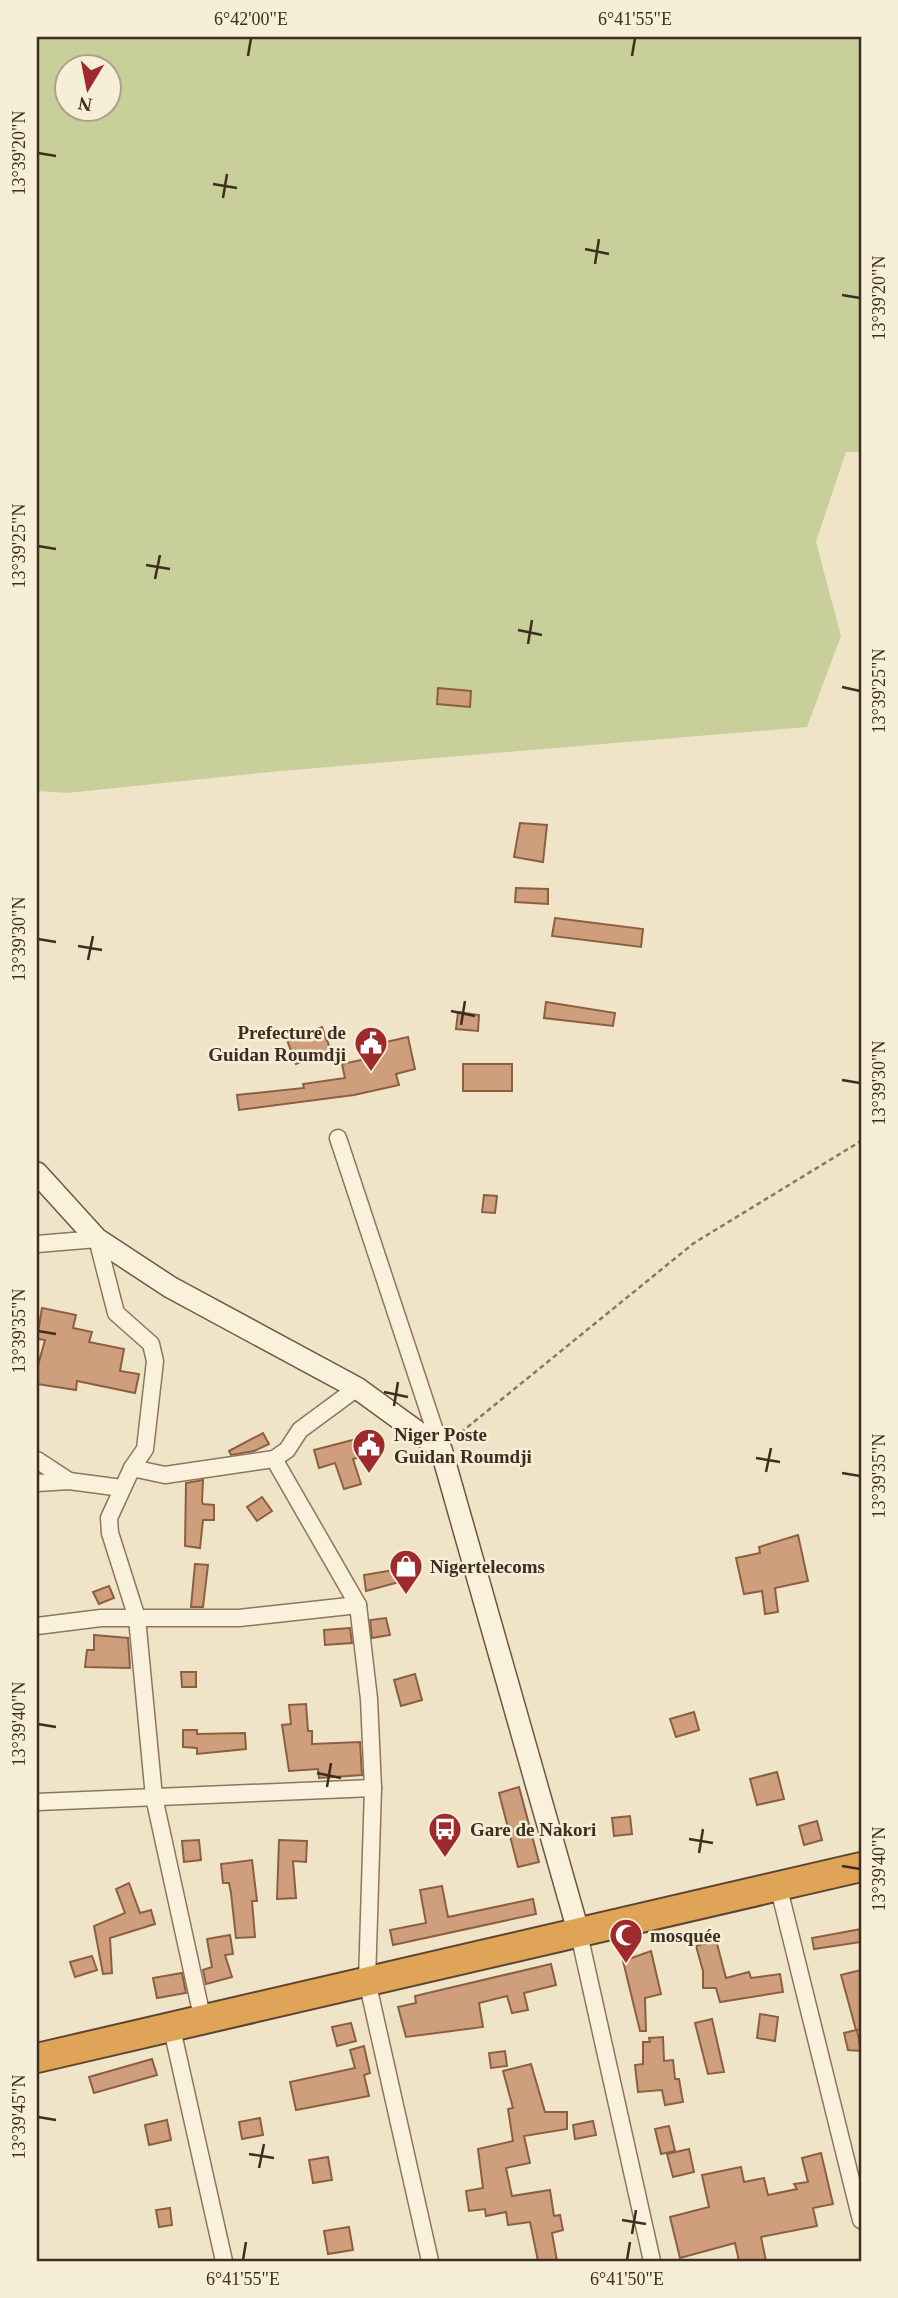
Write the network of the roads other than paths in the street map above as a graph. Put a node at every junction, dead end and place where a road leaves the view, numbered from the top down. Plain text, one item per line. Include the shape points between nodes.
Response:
1 (338, 1138) dead end
2 (37, 1173) edge
3 (97, 1239) junction
4 (37, 1244) edge
5 (357, 1388) junction
6 (441, 1449) junction
7 (274, 1459) junction
8 (37, 1460) edge
9 (132, 1468) junction
10 (69, 1481) junction
11 (37, 1483) edge
12 (122, 1488) junction
13 (358, 1605) junction
14 (137, 1618) junction
15 (37, 1626) edge
16 (373, 1788) junction
17 (154, 1797) junction
18 (37, 1802) edge
19 (861, 1867) edge
20 (778, 1885) junction
21 (579, 1934) junction
22 (367, 1981) junction
23 (203, 2021) junction
24 (172, 2029) junction
25 (37, 2058) edge
26 (861, 2220) edge
27 (224, 2261) edge
28 (430, 2261) edge
29 (652, 2261) edge

1 - 6 street
2 - 3 street
3 - 4 street
3 - 5 street via 170,1287
3 - 9 street via 116,1313 151,1344 155,1361 145,1449
5 - 6 street
5 - 7 street via 300,1430 287,1450
6 - 21 street
7 - 9 street via 165,1475
7 - 13 street
8 - 10 street
9 - 12 street
10 - 11 street
10 - 12 street
12 - 14 street via 108,1518
13 - 14 street via 239,1618
13 - 16 street
14 - 15 street
14 - 17 street
16 - 17 street
16 - 22 street
17 - 18 street
17 - 23 street
19 - 20 highway
20 - 21 highway
20 - 26 street
21 - 22 highway
21 - 29 street
22 - 23 highway
22 - 28 street
23 - 24 highway
24 - 25 highway
24 - 27 street

